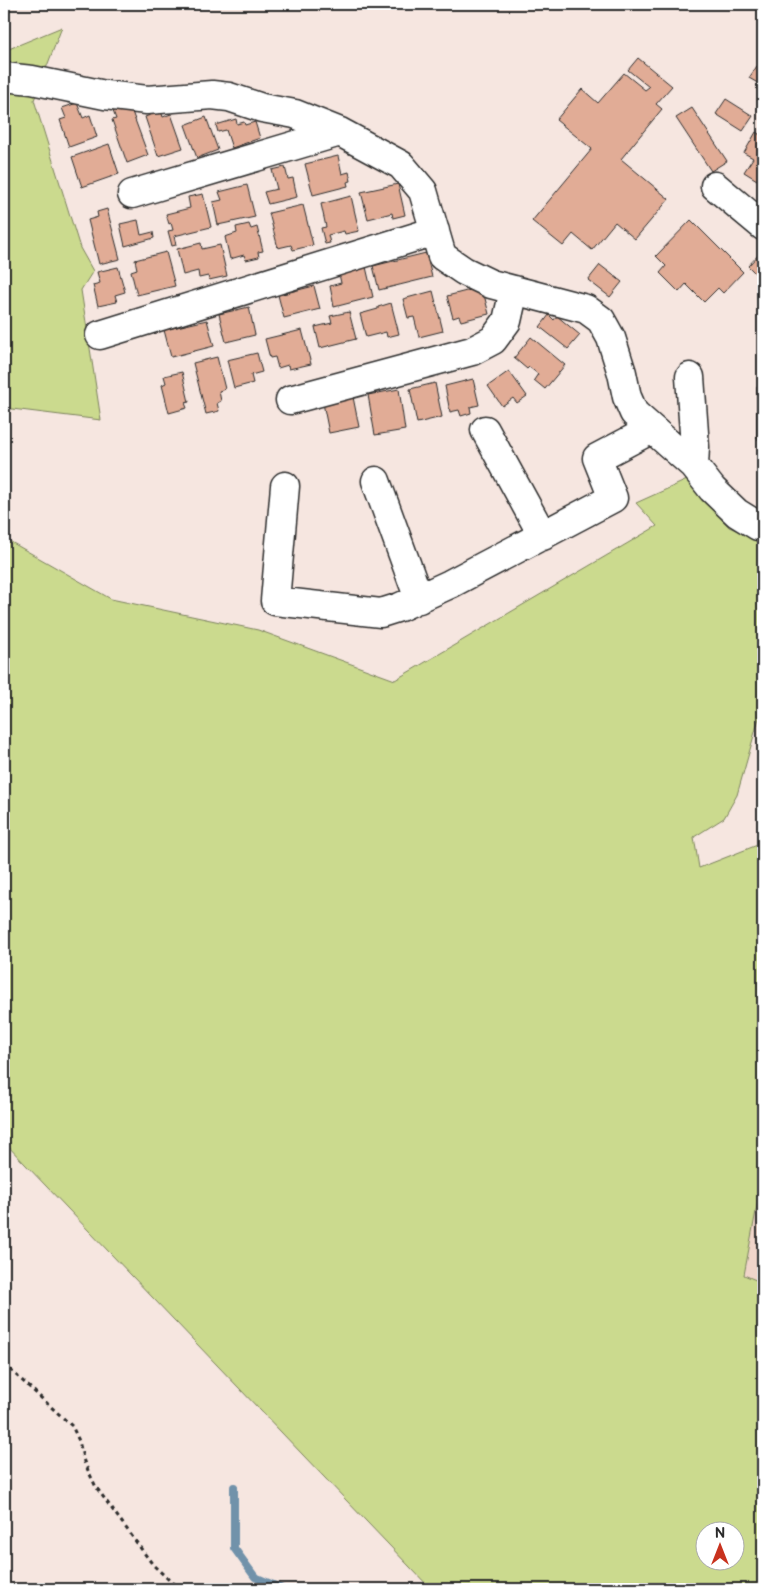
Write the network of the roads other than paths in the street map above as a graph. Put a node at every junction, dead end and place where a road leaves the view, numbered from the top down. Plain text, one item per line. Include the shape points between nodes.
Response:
1 (4, 76) edge
2 (340, 132) junction
3 (715, 186) dead end
4 (132, 194) dead end
5 (763, 226) edge
6 (435, 231) junction
7 (514, 290) junction
8 (100, 335) dead end
9 (690, 377) dead end
10 (290, 400) dead end
11 (652, 429) junction
12 (486, 430) dead end
13 (694, 466) junction
14 (376, 481) dead end
15 (285, 486) dead end
16 (763, 527) edge
17 (543, 536) junction
18 (419, 599) junction

1 - 2 street via 147,100 212,95 229,97 295,114
2 - 4 street
2 - 6 street via 401,165 423,191
3 - 5 street
6 - 7 street via 442,256 464,272
6 - 8 street
7 - 10 street via 507,321 493,340 472,351
7 - 11 street via 586,309 602,320 611,338 634,413
9 - 13 street
11 - 13 street
11 - 17 street via 597,458 613,498
12 - 17 street
13 - 16 street via 737,513
14 - 18 street
15 - 18 street via 275,601 381,613
17 - 18 street

